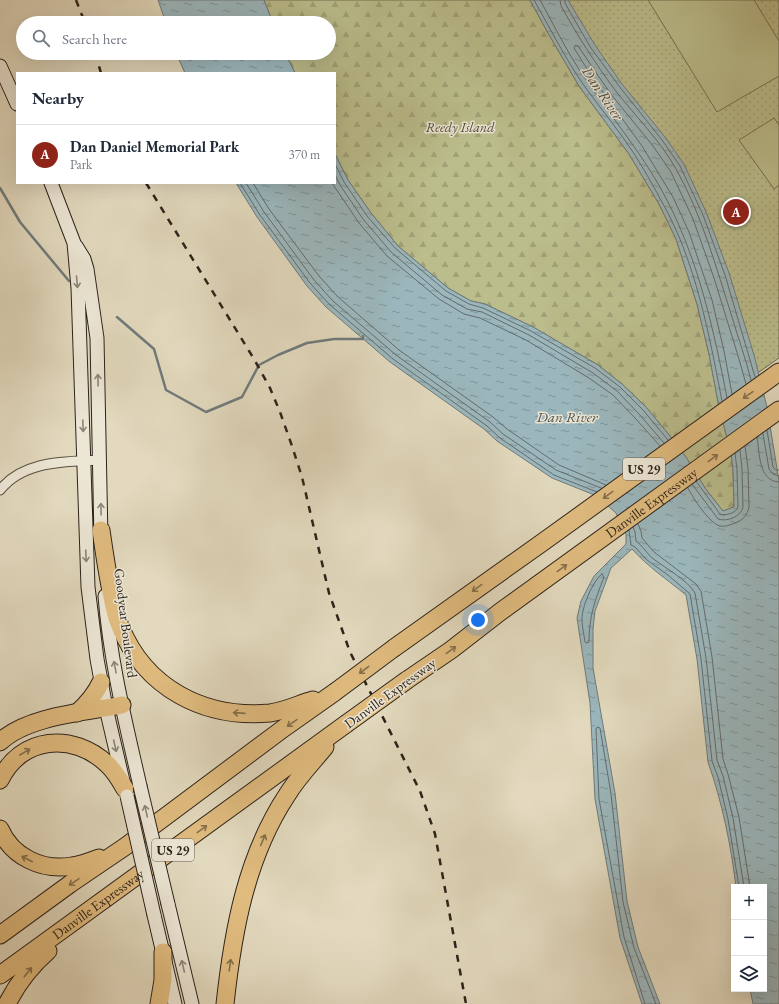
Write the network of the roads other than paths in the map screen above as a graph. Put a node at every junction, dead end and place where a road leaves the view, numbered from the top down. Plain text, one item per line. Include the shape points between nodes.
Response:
1 (0, 66) edge
2 (16, 102) edge
3 (51, 184) edge
4 (74, 243) junction
5 (779, 372) edge
6 (779, 410) edge
7 (100, 460) junction
8 (83, 461) junction
9 (0, 490) edge
10 (101, 530) junction
11 (101, 682) junction
12 (333, 693) junction
13 (114, 706) junction
14 (77, 713) junction
15 (341, 728) junction
16 (0, 742) edge
17 (0, 780) edge
18 (131, 790) junction
19 (0, 829) edge
20 (118, 852) junction
21 (88, 912) junction
22 (0, 935) edge
23 (163, 952) junction
24 (0, 975) edge
25 (7, 1004) edge
26 (159, 1004) edge
27 (175, 1004) edge
28 (192, 1004) edge
29 (225, 1004) edge

1 - 2 main road
3 - 4 main road, Goodyear Boulevard
7 -> 4 main road, Goodyear Boulevard via 95,318 87,269
4 -> 8 main road, Goodyear Boulevard via 78,288
5 -> 12 highway, US 29, bridge
15 -> 6 highway, Danville Expressway / US 29, bridge
7 - 8 street
10 -> 7 main road, Goodyear Boulevard
8 - 9 street via 46,464 33,468 13,478
8 -> 11 main road, Goodyear Boulevard via 88,587
12 -> 10 highway via 292,708 253,714 203,706 173,692 152,675 139,660 119,626
13 -> 10 main road, Goodyear Boulevard
11 - 13 main road, Goodyear Boulevard
11 - 14 highway via 94,696
12 -> 20 highway, US 29
13 - 14 highway
13 - 18 main road, Goodyear Boulevard
14 - 16 highway via 16,730
21 -> 15 highway, Danville Expressway / US 29
29 -> 15 highway via 235,932 262,841 287,795
17 -> 18 highway via 11,762 25,751 36,746 58,743 83,748 97,756
18 - 23 main road, Goodyear Boulevard, bridge
28 -> 18 main road, Goodyear Boulevard, bridge via 168,904
20 -> 19 highway via 80,865 44,865 22,857 8,843
20 -> 22 highway, US 29
21 - 24 highway, Danville Expressway / US 29
25 -> 21 highway via 33,966 85,921
23 - 26 highway via 163,980
23 - 27 main road, Goodyear Boulevard

